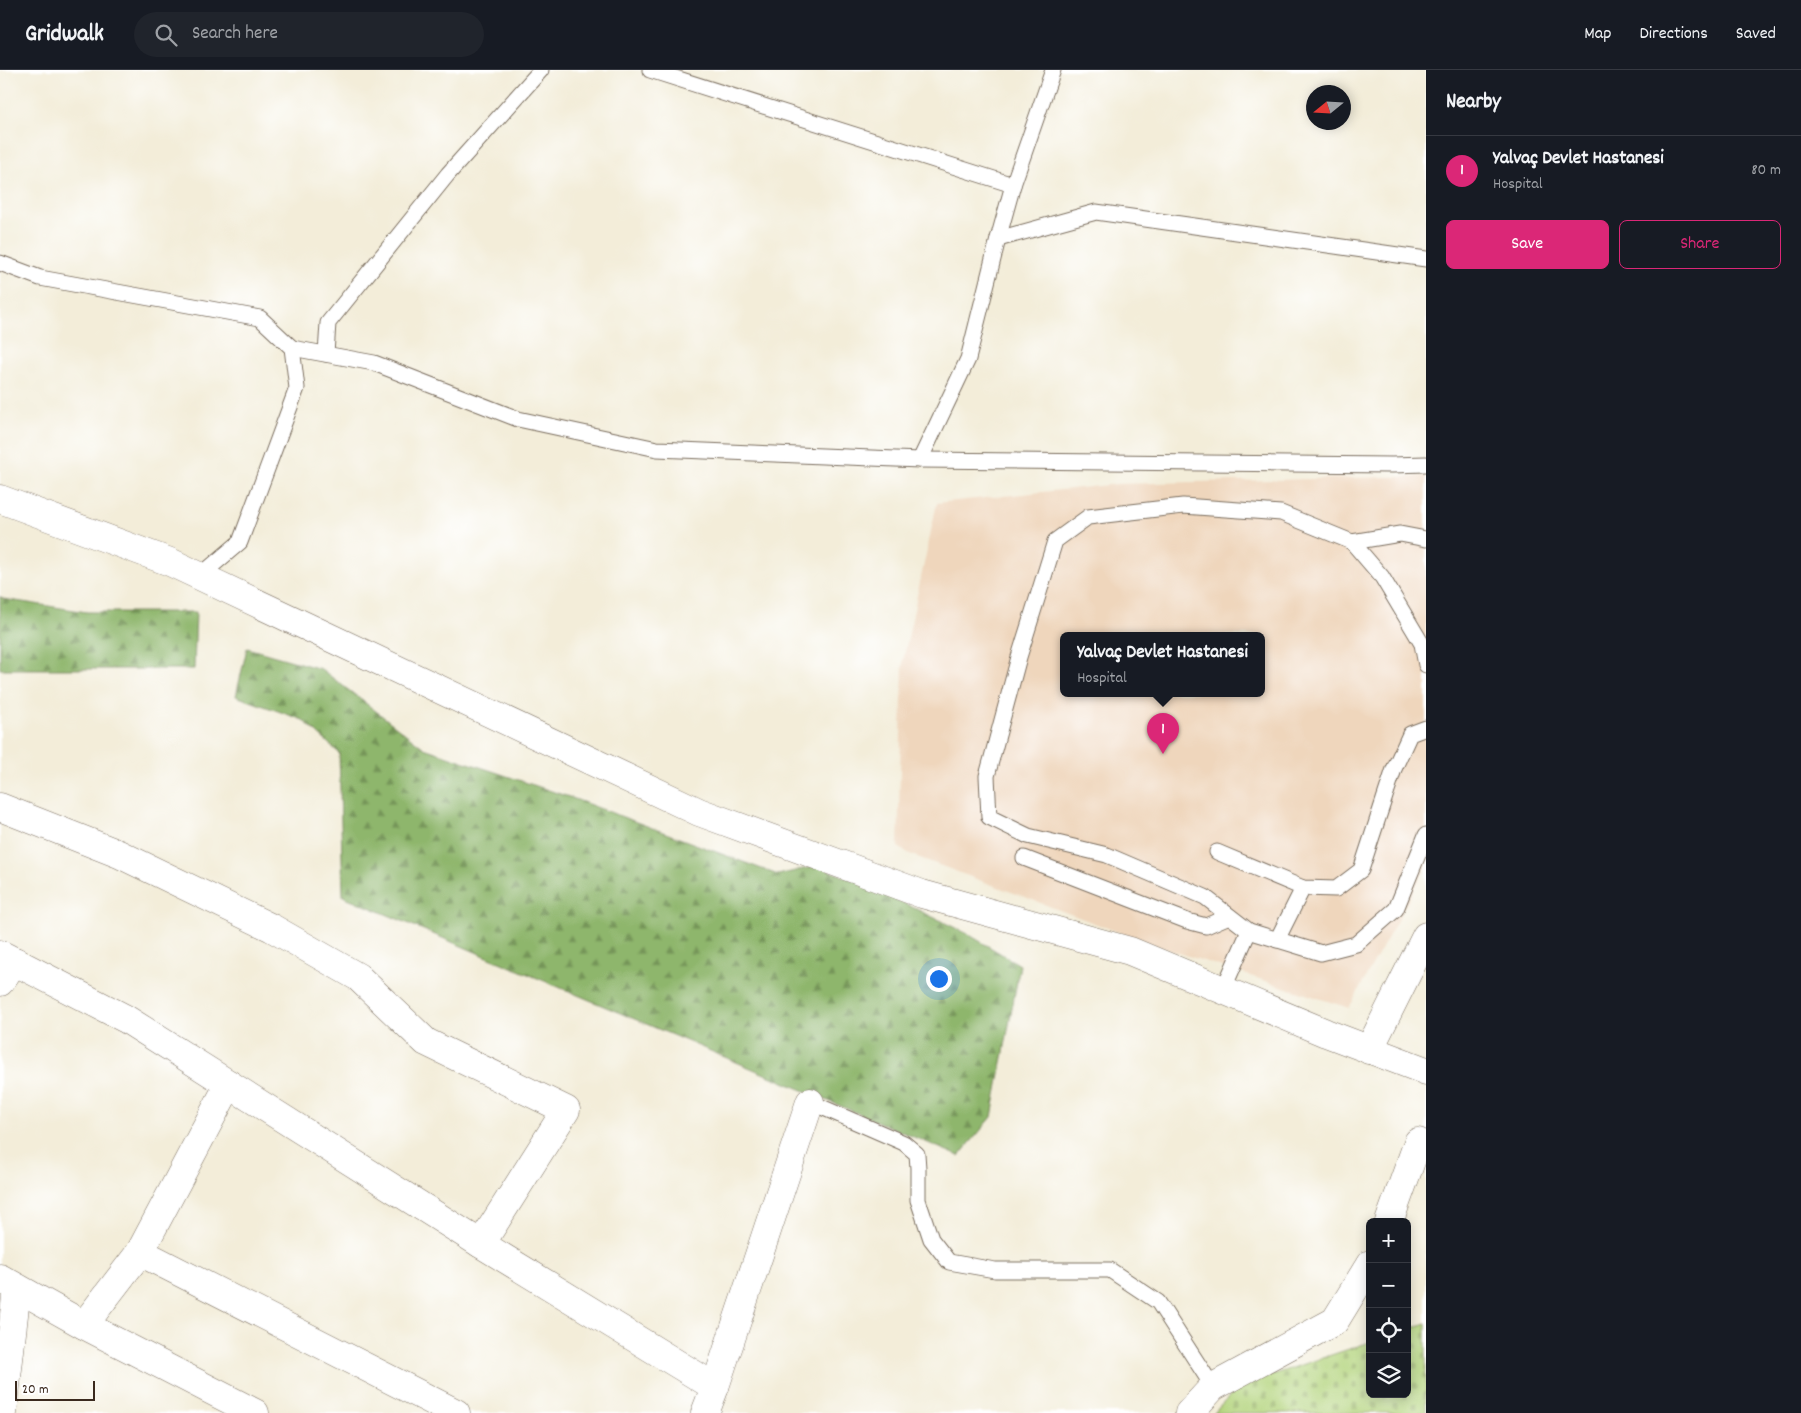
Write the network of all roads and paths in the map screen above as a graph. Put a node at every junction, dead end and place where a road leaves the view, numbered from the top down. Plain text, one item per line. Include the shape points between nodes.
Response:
1 (541, 70) edge
2 (650, 70) edge
3 (1053, 70) edge
4 (1013, 185) junction
5 (998, 239) junction
6 (1426, 259) edge
7 (0, 263) edge
8 (292, 348) junction
9 (326, 354) junction
10 (920, 460) junction
11 (1426, 464) edge
12 (0, 499) edge
13 (1426, 539) edge
14 (1352, 542) junction
15 (200, 576) junction
16 (1426, 665) edge
17 (1426, 728) edge
18 (0, 807) edge
19 (1426, 835) edge
20 (1217, 852) dead end
21 (1024, 858) dead end
22 (1303, 888) junction
23 (1229, 916) junction
24 (1248, 931) junction
25 (1426, 936) edge
26 (1277, 940) junction
27 (5, 966) edge
28 (1223, 990) junction
29 (1369, 1050) junction
30 (1426, 1071) edge
31 (229, 1084) junction
32 (810, 1102) joint
33 (1418, 1142) dead end
34 (1390, 1218) edge
35 (481, 1244) junction
36 (140, 1252) junction
37 (1366, 1271) edge
38 (9, 1283) edge
39 (84, 1325) junction
40 (716, 1387) junction
41 (1213, 1388) junction
42 (3, 1413) edge
43 (255, 1413) edge
44 (456, 1413) edge
45 (704, 1413) edge
46 (1189, 1413) edge

1 - 9 lane via 448,174 328,323
2 - 4 lane
3 - 4 lane
4 - 5 lane
5 - 6 lane via 1096,212
5 - 10 lane via 968,359
7 - 8 lane via 40,278 260,318
8 - 9 lane
8 - 15 lane via 297,388 240,542
9 - 10 lane via 374,363 518,418 657,449
10 - 11 lane
12 - 15 street
13 - 14 lane via 1400,534
14 - 16 lane via 1382,577 1422,644
14 - 23 lane via 1281,513 1183,506 1088,516 1055,541 987,776 989,817 1028,836 1107,855 1205,897
15 - 28 street via 699,812 922,894 1130,951
17 - 22 lane via 1410,734 1394,769 1361,870 1336,889
18 - 35 street via 119,854 272,928 358,977 426,1042 566,1110
19 - 26 lane via 1396,909 1356,944 1321,953
20 - 22 lane
21 - 23 lane via 1188,921 1206,926
22 - 26 lane
23 - 24 lane
24 - 26 lane
24 - 28 lane
25 - 29 street
27 - 31 street via 126,1019
28 - 29 street
29 - 30 street
31 - 35 street
31 - 36 street
32 - 40 street
32 - 41 lane via 904,1143 917,1154 918,1200 931,1240 950,1262 995,1270 1110,1270 1158,1302
33 - 34 street
35 - 40 street
36 - 39 street
36 - 44 street
37 - 41 street via 1335,1321
38 - 39 street
38 - 42 street
39 - 43 street
40 - 45 street
41 - 46 street

